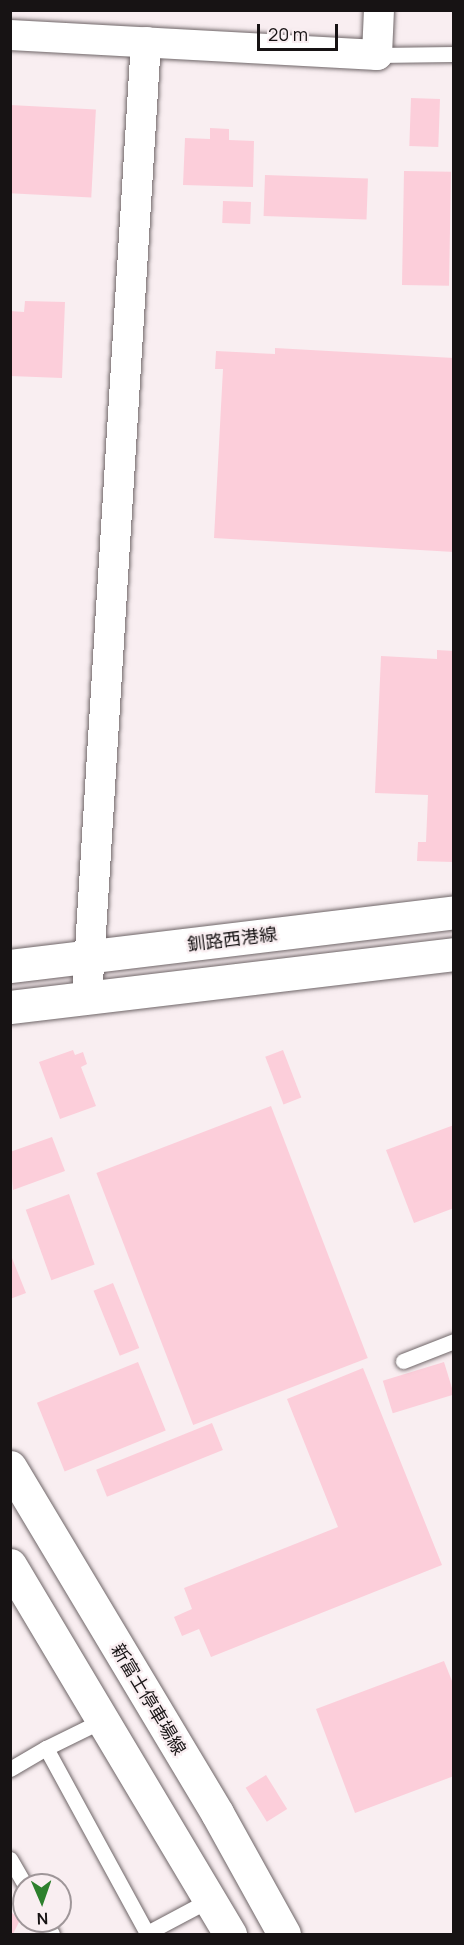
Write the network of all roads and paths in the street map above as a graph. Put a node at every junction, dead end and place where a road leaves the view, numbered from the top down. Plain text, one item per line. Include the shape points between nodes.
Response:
1 (380, 10) edge
2 (10, 35) edge
3 (146, 42) junction
4 (453, 54) edge
5 (377, 55) junction
6 (453, 912) edge
7 (453, 954) edge
8 (90, 957) junction
9 (10, 966) edge
10 (87, 998) junction
11 (10, 1007) edge
12 (453, 1341) edge
13 (403, 1362) dead end
14 (10, 1467) edge
15 (10, 1565) edge
16 (103, 1720) junction
17 (46, 1748) junction
18 (10, 1769) edge
19 (10, 1859) edge
20 (18, 1873) edge
21 (209, 1900) junction
22 (146, 1934) edge
23 (230, 1935) edge
24 (284, 1935) edge

1 - 5 street
2 - 3 street
3 - 5 street
3 - 8 street
4 - 5 lane
6 - 8 main road, 釧路西港線
7 - 10 main road
8 - 9 main road, 釧路西港線
8 - 10 street
10 - 11 main road
12 - 13 lane
14 - 24 main road, 新富士停車場線 via 217,1813
15 - 16 main road
16 - 17 lane
16 - 21 main road
17 - 18 lane
17 - 22 lane
19 - 20 lane
21 - 22 lane
21 - 23 main road

